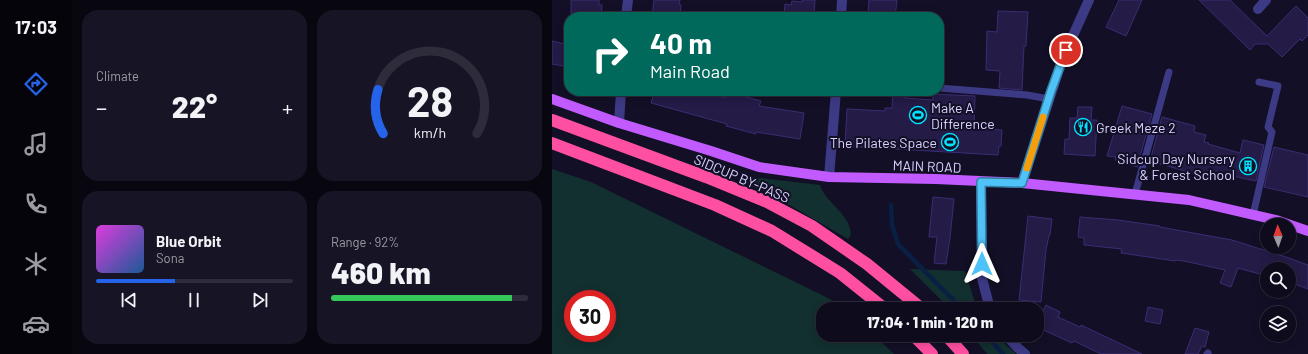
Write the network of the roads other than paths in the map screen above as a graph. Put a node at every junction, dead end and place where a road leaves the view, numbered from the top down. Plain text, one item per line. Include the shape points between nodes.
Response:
1 (628, 0) edge
2 (842, 0) edge
3 (1088, 0) edge
4 (1266, 0) edge
5 (1258, 9) dead end
6 (627, 12) edge
7 (841, 12) edge
8 (1169, 72) dead end
9 (1259, 82) dead end
10 (944, 88) edge
11 (621, 96) edge
12 (836, 96) edge
13 (552, 99) edge
14 (1049, 99) junction
15 (552, 120) edge
16 (619, 123) junction
17 (552, 143) edge
18 (829, 177) junction
19 (981, 182) junction
20 (1022, 183) junction
21 (1135, 194) junction
22 (1253, 215) junction
23 (1308, 231) edge
24 (876, 302) edge
25 (913, 302) edge
26 (988, 302) edge
27 (920, 342) edge
28 (952, 342) edge
29 (1012, 342) edge
30 (932, 354) edge
31 (963, 354) edge
32 (1025, 354) edge

1 - 6 street
2 - 7 street
3 - 14 street via 1062,60
4 - 5 street
8 - 21 lane
9 - 22 lane via 1278,86 1268,127 1272,132
10 - 14 lane
11 - 16 street
12 - 18 street
13 - 16 main road, MAIN ROAD
14 - 20 street
15 - 25 highway, SIDCUP BY-PASS via 767,202 812,226 867,264
16 - 18 main road, MAIN ROAD via 759,166
17 - 24 highway via 715,205 772,231 840,272
18 - 19 main road, MAIN ROAD
19 - 20 main road, MAIN ROAD
19 - 26 street via 982,278
20 - 21 main road, MAIN ROAD
21 - 22 main road, MAIN ROAD via 1189,200
22 - 23 main road, MAIN ROAD
27 - 30 highway
28 - 31 highway
29 - 32 street

